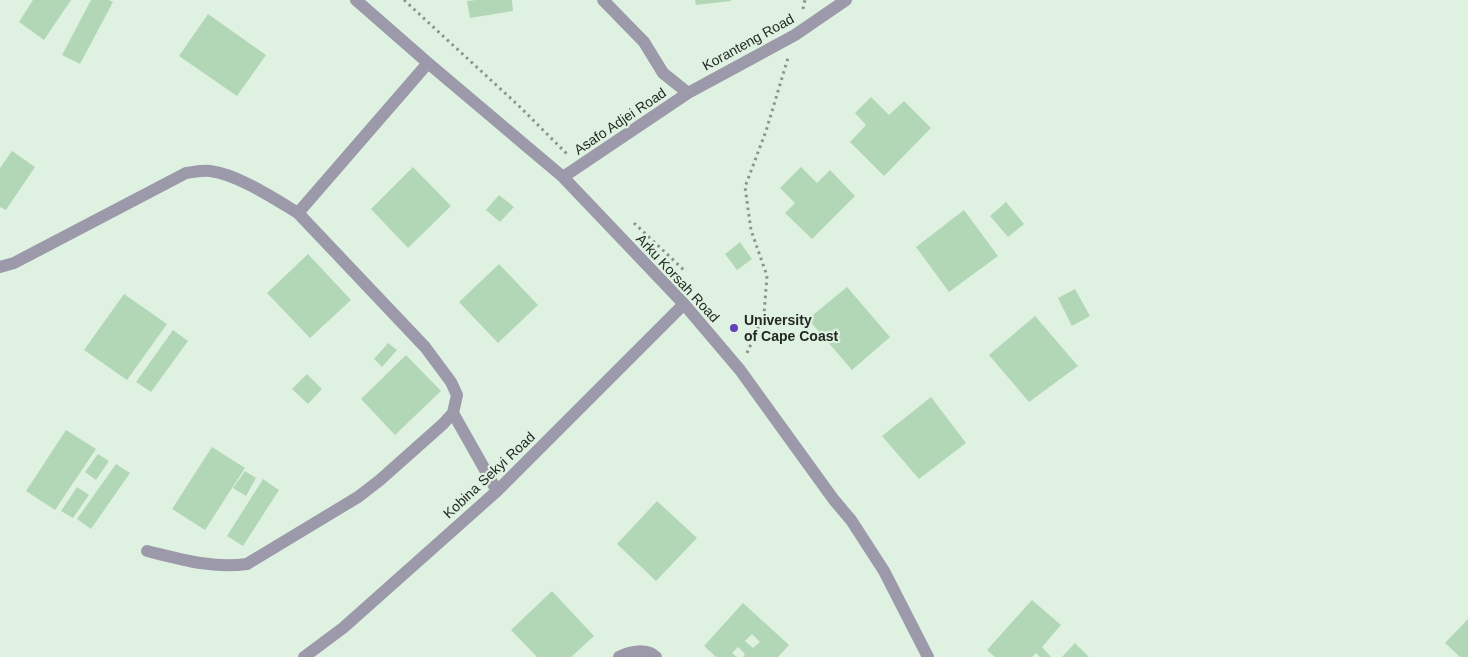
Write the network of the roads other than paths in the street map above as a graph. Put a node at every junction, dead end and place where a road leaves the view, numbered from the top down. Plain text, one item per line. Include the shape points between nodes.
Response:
1 (356, 0) edge
2 (603, 0) edge
3 (846, 0) edge
4 (428, 63) junction
5 (688, 93) junction
6 (563, 177) junction
7 (298, 213) junction
8 (0, 267) edge
9 (684, 304) junction
10 (453, 413) junction
11 (496, 491) junction
12 (147, 551) dead end
13 (304, 657) edge
14 (619, 657) edge
15 (656, 657) edge
16 (928, 657) edge

1 - 4 street, Arku Korsah Road
2 - 5 street, Asafo Adjei Road via 644,42 663,73
3 - 5 street, Koranteng Road via 795,35
4 - 6 street, Arku Korsah Road
4 - 7 street
5 - 6 street, Asafo Adjei Road
6 - 9 street, Arku Korsah Road
7 - 8 street via 232,178 210,171 186,172 14,263
7 - 10 street via 425,347 458,395
9 - 11 street, Kobina Sekyi Road
9 - 16 street, Arku Korsah Road via 740,370 851,520 884,571
10 - 11 street
10 - 12 street via 358,497 247,564 209,565
11 - 13 street, Kobina Sekyi Road via 343,628
14 - 15 street via 626,652 642,652

